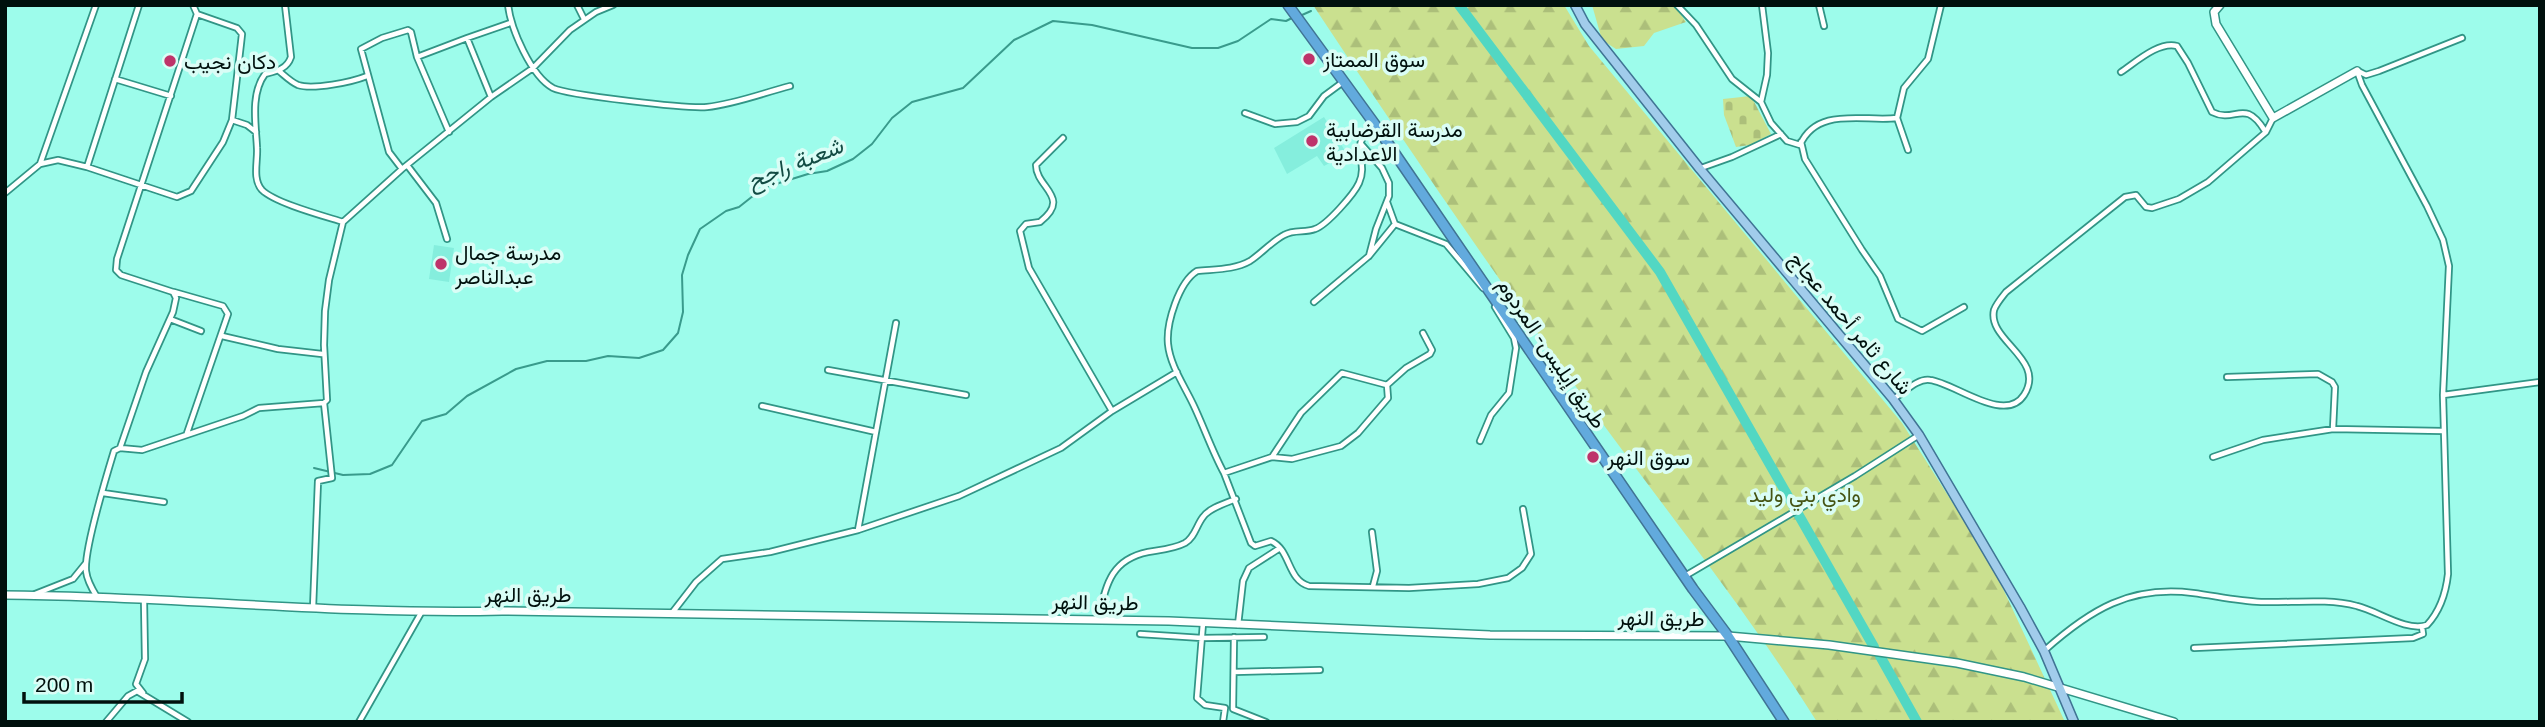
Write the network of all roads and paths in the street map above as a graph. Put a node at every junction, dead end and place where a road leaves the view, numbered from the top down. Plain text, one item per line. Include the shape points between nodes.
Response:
1 (96, 5) edge
2 (139, 5) edge
3 (193, 5) edge
4 (285, 5) edge
5 (508, 5) edge
6 (577, 5) edge
7 (613, 5) edge
8 (1289, 5) edge
9 (1575, 5) edge
10 (1677, 5) edge
11 (1762, 5) edge
12 (1819, 5) edge
13 (1941, 5) edge
14 (2220, 5) edge
15 (197, 14) junction
16 (583, 19) junction
17 (510, 23) junction
18 (1824, 26) dead end
19 (467, 38) junction
20 (2462, 38) dead end
21 (417, 57) junction
22 (533, 68) junction
23 (279, 71) junction
24 (2357, 71) junction
25 (2121, 72) dead end
26 (367, 76) junction
27 (115, 79) junction
28 (1343, 81) junction
29 (790, 86) dead end
30 (171, 96) junction
31 (491, 97) junction
32 (1761, 102) junction
33 (1245, 113) dead end
34 (1897, 118) junction
35 (2273, 118) junction
36 (232, 120) junction
37 (1376, 126) junction
38 (256, 132) junction
39 (449, 132) junction
40 (2266, 132) junction
41 (1781, 134) junction
42 (1063, 138) dead end
43 (1801, 141) junction
44 (1360, 143) junction
45 (1908, 150) dead end
46 (40, 164) junction
47 (87, 167) junction
48 (405, 167) junction
49 (1700, 169) junction
50 (142, 185) junction
51 (5, 193) edge
52 (1387, 202) junction
53 (343, 222) junction
54 (1395, 224) junction
55 (447, 239) dead end
56 (1369, 256) junction
57 (173, 292) junction
58 (1488, 293) junction
59 (1314, 302) dead end
60 (1964, 307) dead end
61 (170, 319) junction
62 (896, 323) dead end
63 (201, 331) dead end
64 (1423, 333) dead end
65 (222, 335) junction
66 (322, 354) dead end
67 (828, 370) dead end
68 (1177, 372) junction
69 (2227, 377) dead end
70 (884, 382) junction
71 (2540, 382) edge
72 (1387, 385) junction
73 (2443, 395) junction
74 (966, 396) dead end
75 (1893, 400) junction
76 (324, 403) junction
77 (762, 407) dead end
78 (1112, 411) junction
79 (2333, 429) junction
80 (2443, 431) junction
81 (876, 432) junction
82 (187, 434) junction
83 (1919, 435) junction
84 (1480, 441) dead end
85 (120, 449) junction
86 (1272, 457) junction
87 (2213, 457) dead end
88 (1224, 473) junction
89 (103, 493) junction
90 (1236, 499) junction
91 (164, 502) dead end
92 (1523, 509) dead end
93 (858, 530) junction
94 (1372, 532) dead end
95 (1280, 548) junction
96 (86, 562) junction
97 (1685, 576) junction
98 (1373, 586) junction
99 (5, 595) edge
100 (33, 596) junction
101 (97, 597) junction
102 (144, 600) junction
103 (313, 608) junction
104 (421, 613) junction
105 (672, 613) junction
106 (1098, 620) junction
107 (1203, 622) junction
108 (1238, 625) junction
109 (2422, 627) junction
110 (1140, 634) dead end
111 (1264, 636) dead end
112 (1728, 636) junction
113 (1234, 637) junction
114 (1202, 638) junction
115 (2038, 639) junction
116 (2056, 641) junction
117 (2194, 648) dead end
118 (2044, 651) junction
119 (1320, 670) dead end
120 (1234, 673) junction
121 (2062, 690) junction
122 (144, 695) junction
123 (1225, 708) junction
124 (1233, 709) junction
125 (106, 722) edge
126 (188, 722) edge
127 (359, 722) edge
128 (1223, 722) edge
129 (1266, 722) edge
130 (1784, 722) edge
131 (2074, 722) edge
132 (2174, 722) edge

1 - 46 street
2 - 27 street
3 - 15 street
4 - 23 street via 291,57
5 - 17 street
6 - 16 street
7 - 16 street
8 - 28 highway, طريق إيليس- المردوم
9 - 49 main road, شارع ثامر أحمد عجاج via 1585,24
10 - 32 street via 1732,79
11 - 32 street via 1768,68
12 - 18 street
13 - 34 street via 1928,59 1904,89
14 - 35 main road via 2214,12 2216,24
15 - 30 street
15 - 36 street via 242,34
16 - 22 street
17 - 19 street
17 - 22 street
19 - 21 street
19 - 31 street
20 - 24 street via 2379,71 2366,75
21 - 26 street via 410,31 382,38 361,49
21 - 39 street
22 - 29 street via 560,90 704,107
22 - 31 street
23 - 26 street via 304,86 342,84
23 - 38 street via 262,78 256,100
24 - 35 main road
24 - 73 street via 2446,252 2450,281
25 - 40 street via 2155,50 2173,45 2188,63 2213,112 2222,116 2250,114
26 - 48 street via 389,152
27 - 30 street
27 - 47 street
28 - 33 street via 1309,116 1297,122 1275,124
28 - 37 highway, طريق إيليس- المردوم
30 - 50 street
31 - 39 street
32 - 41 street
34 - 43 street via 1834,118
34 - 45 street
35 - 40 street
36 - 38 street
36 - 50 street via 223,142 187,195 177,197
37 - 44 street
37 - 58 highway, طريق إيليس- المردوم
38 - 53 street via 256,178 262,190
39 - 48 street
40 - 75 street via 2208,182 2179,199 2152,208 2136,195 2125,197 2006,292 1994,313 2000,332 2029,373 2019,401 1986,403 1931,380 1919,381
41 - 43 street via 1793,144
41 - 49 street
42 - 78 street via 1036,171 1053,197 1052,207 1040,222 1022,227 1020,235 1029,268
43 - 60 street via 1805,159 1880,276 1898,319 1922,331
44 - 52 street via 1385,173 1390,187
44 - 68 street via 1358,186 1324,224 1286,233 1234,267 1197,271 1188,279 1176,301 1168,339
46 - 47 street via 58,160
46 - 51 street
47 - 50 street
48 - 53 street
48 - 55 street via 436,203
49 - 75 main road, شارع ثامر أحمد عجاج
50 - 57 street via 116,270
52 - 54 street
52 - 56 street
53 - 76 street via 325,311
54 - 56 street
54 - 58 street via 1446,244
56 - 59 street
57 - 61 street via 176,298
57 - 65 street via 223,306 228,314
58 - 84 street via 1516,348 1509,393 1491,415
58 - 97 highway, طريق إيليس- المردوم
61 - 63 street
61 - 85 street
62 - 70 street
64 - 72 street via 1430,354
65 - 66 street
65 - 82 street
67 - 70 street
68 - 78 street
68 - 88 street
69 - 79 street via 2325,377 2335,387
70 - 74 street
70 - 81 street
71 - 73 street
72 - 86 street via 1388,398 1350,441 1292,459
72 - 86 street via 1342,373 1301,413
73 - 80 street
75 - 83 main road, شارع ثامر أحمد عجاج
76 - 82 street via 259,408
76 - 103 street via 332,478 318,481
77 - 81 street
78 - 93 street via 1047,456 959,496
79 - 80 street
79 - 87 street via 2263,440
80 - 109 street via 2447,584 2434,617
81 - 93 street
82 - 85 street via 142,450
83 - 97 street
83 - 115 main road, شارع ثامر أحمد عجاج
85 - 89 street via 114,451
86 - 88 street
88 - 90 street
89 - 91 street
89 - 96 street
90 - 95 street via 1251,543 1271,541
90 - 106 street via 1203,516 1185,543 1141,554 1116,567
92 - 98 street via 1531,554 1508,578 1478,584
93 - 105 street via 722,559
94 - 98 street via 1377,571
95 - 98 street via 1304,585
95 - 108 street via 1249,568 1243,580
96 - 100 street via 72,579
96 - 101 street
97 - 112 highway, طريق إيليس- المردوم
99 - 100 main road, طريق النهر
100 - 101 main road, طريق النهر
101 - 102 main road, طريق النهر
102 - 103 main road, طريق النهر
102 - 122 street via 145,660 136,684
103 - 104 main road, طريق النهر
104 - 105 main road, طريق النهر
104 - 127 street
105 - 106 main road, طريق النهر
106 - 107 main road, طريق النهر
107 - 108 main road, طريق النهر
107 - 114 street
108 - 112 main road, طريق النهر via 1490,635
109 - 116 street via 2352,605 2148,592 2100,608
109 - 117 street via 2423,634 2413,638
110 - 114 street
111 - 113 street
112 - 121 main road, طريق النهر via 1957,663
112 - 130 highway, طريق إيليس- المردوم
113 - 114 street
113 - 120 street
114 - 123 street via 1197,698 1205,705
115 - 116 street
115 - 118 main road, شارع ثامر أحمد عجاج
116 - 118 street
118 - 121 main road, شارع ثامر أحمد عجاج
119 - 120 street
120 - 124 street
121 - 131 main road, شارع ثامر أحمد عجاج
121 - 132 main road, طريق النهر
122 - 125 street via 131,693
122 - 126 street
123 - 124 street
123 - 128 street
124 - 129 street

